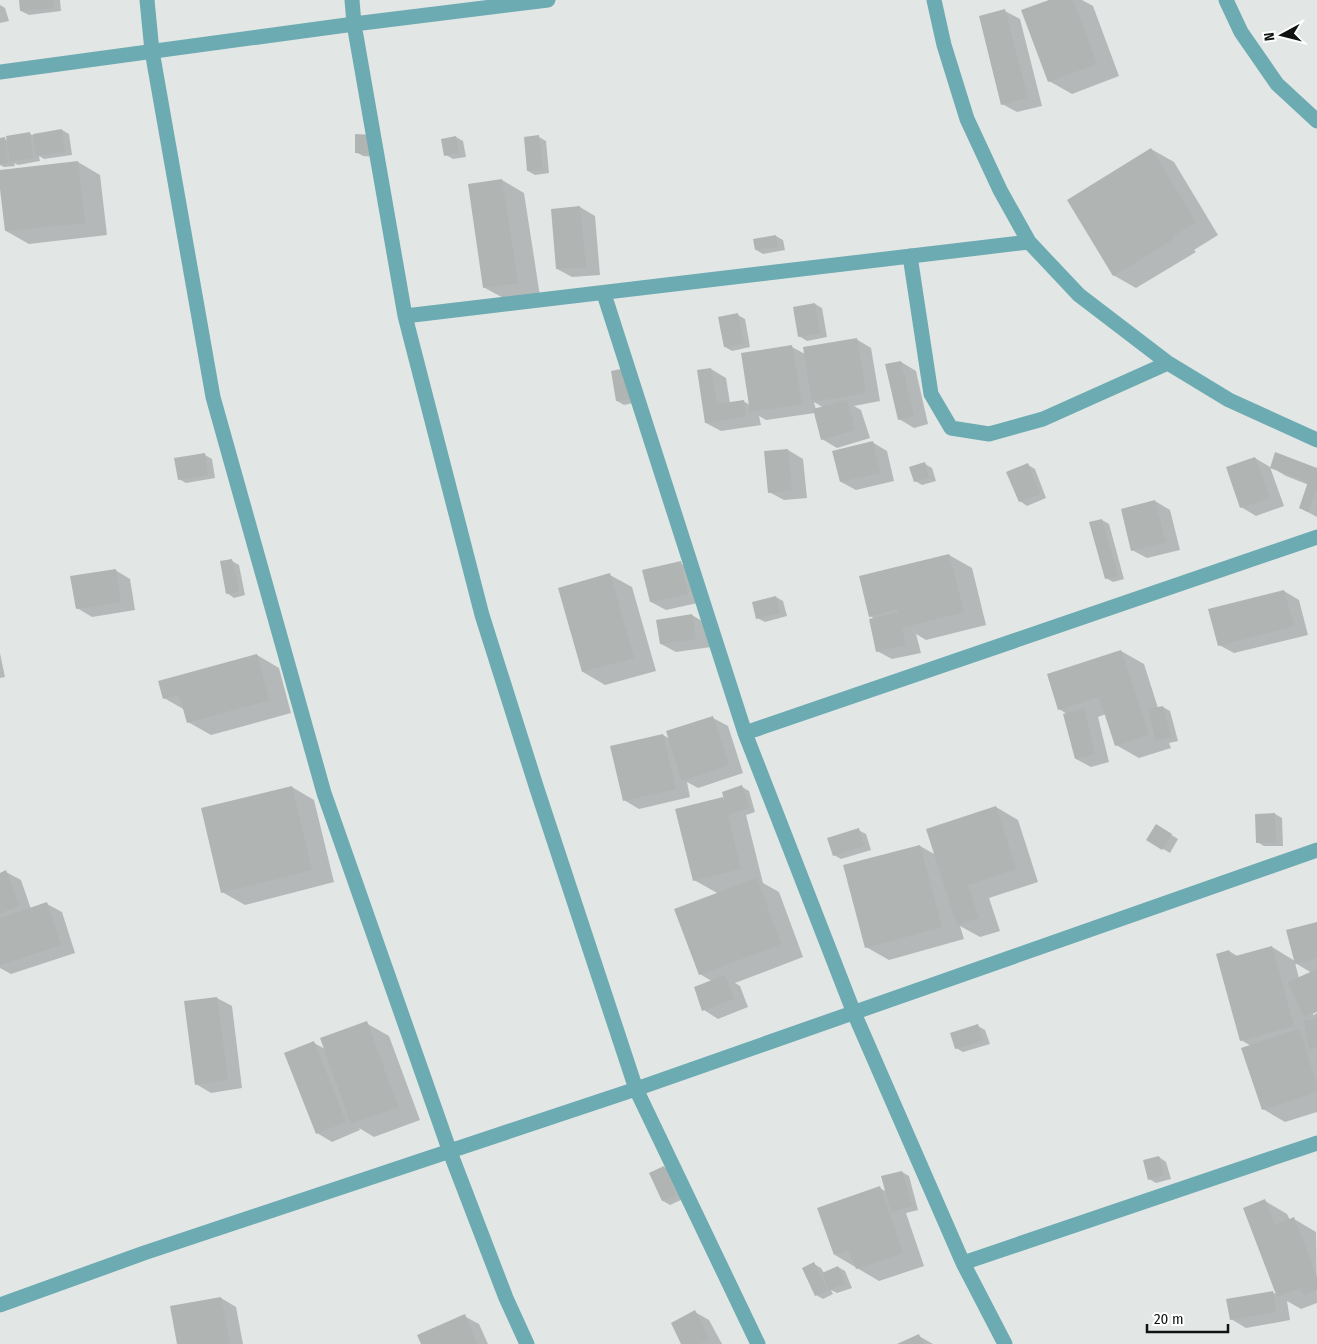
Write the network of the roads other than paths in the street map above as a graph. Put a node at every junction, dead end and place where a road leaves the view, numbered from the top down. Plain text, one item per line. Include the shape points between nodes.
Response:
1 (147, 0) edge
2 (352, 0) edge
3 (548, 0) edge
4 (934, 0) edge
5 (1226, 0) edge
6 (354, 24) junction
7 (152, 52) junction
8 (0, 72) edge
9 (1317, 121) edge
10 (1029, 242) junction
11 (910, 256) junction
12 (604, 294) junction
13 (405, 316) junction
14 (1168, 363) junction
15 (1317, 440) edge
16 (1317, 537) edge
17 (745, 733) junction
18 (1317, 850) edge
19 (854, 1013) junction
20 (636, 1089) junction
21 (1317, 1143) edge
22 (450, 1152) junction
23 (963, 1263) junction
24 (0, 1305) edge
25 (528, 1344) edge
26 (758, 1344) edge
27 (1005, 1344) edge

1 - 7 street
2 - 6 street
3 - 6 street
4 - 10 street via 944,46 968,119 1000,190
5 - 9 street via 1240,32 1278,84
6 - 7 street
6 - 13 street
7 - 8 street
7 - 22 street via 213,396 324,793
10 - 11 street
10 - 14 street via 1079,295
11 - 12 street
11 - 14 street via 931,394 951,428 989,434 1043,419
12 - 13 street
12 - 17 street
13 - 20 street via 482,615
14 - 15 street via 1229,400
16 - 17 street
17 - 19 street
18 - 19 street
19 - 20 street
19 - 23 street
20 - 22 street
20 - 26 street
21 - 23 street
22 - 24 street via 144,1253
22 - 25 street via 506,1298
23 - 27 street

